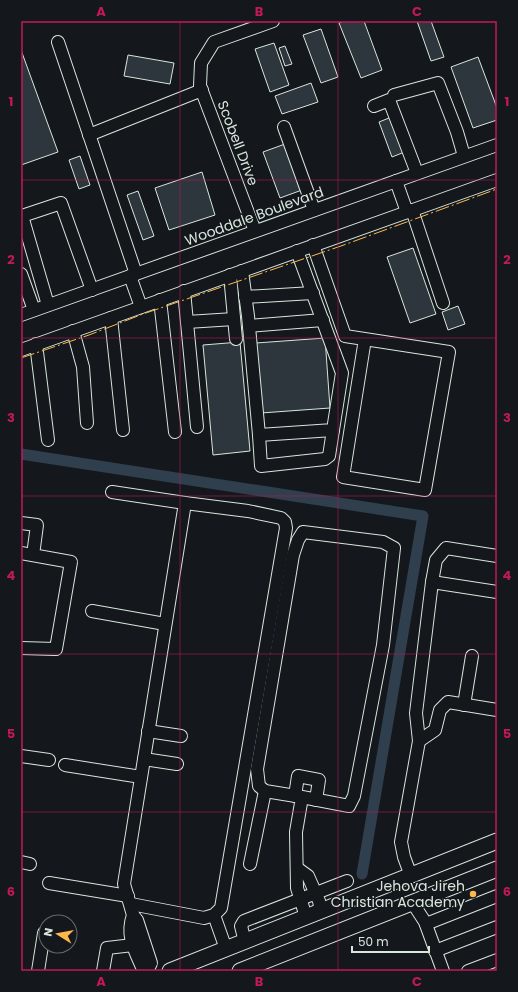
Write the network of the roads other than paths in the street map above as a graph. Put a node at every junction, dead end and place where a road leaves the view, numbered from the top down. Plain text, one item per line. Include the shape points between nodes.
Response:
1 (272, 21) edge
2 (58, 42) dead end
3 (202, 90) junction
4 (394, 95) dead end
5 (374, 106) dead end
6 (284, 127) dead end
7 (89, 136) junction
8 (496, 147) edge
9 (464, 156) junction
10 (417, 173) junction
11 (497, 180) edge
12 (396, 181) junction
13 (314, 210) junction
14 (409, 211) junction
15 (255, 231) junction
16 (313, 246) junction
17 (297, 251) junction
18 (242, 271) junction
19 (21, 274) edge
20 (133, 275) junction
21 (230, 275) junction
22 (92, 290) junction
23 (184, 291) junction
24 (313, 293) junction
25 (245, 298) junction
26 (160, 300) junction
27 (443, 303) dead end
28 (48, 305) junction
29 (141, 307) junction
30 (34, 310) junction
31 (21, 315) edge
32 (111, 318) junction
33 (234, 319) junction
34 (323, 320) junction
35 (187, 322) junction
36 (249, 326) junction
37 (73, 331) junction
38 (236, 339) dead end
39 (366, 339) junction
40 (36, 344) junction
41 (21, 350) edge
42 (87, 423) dead end
43 (197, 427) dead end
44 (123, 430) dead end
45 (333, 430) junction
46 (175, 432) dead end
47 (259, 435) junction
48 (48, 440) dead end
49 (112, 492) dead end
50 (185, 503) junction
51 (21, 523) edge
52 (21, 553) edge
53 (33, 555) junction
54 (497, 556) edge
55 (432, 582) junction
56 (497, 592) edge
57 (92, 611) dead end
58 (165, 624) junction
59 (21, 648) edge
60 (472, 656) dead end
61 (497, 700) edge
62 (464, 705) junction
63 (484, 708) junction
64 (497, 710) edge
65 (148, 731) junction
66 (181, 736) dead end
67 (419, 741) junction
68 (21, 756) edge
69 (144, 759) junction
70 (49, 760) dead end
71 (177, 764) dead end
72 (65, 765) dead end
73 (141, 776) junction
74 (265, 792) junction
75 (298, 796) junction
76 (316, 800) junction
77 (497, 842) edge
78 (250, 864) dead end
79 (297, 868) junction
80 (497, 869) edge
81 (411, 876) junction
82 (347, 881) dead end
83 (48, 883) dead end
84 (316, 893) junction
85 (497, 896) edge
86 (300, 899) junction
87 (412, 902) junction
88 (130, 905) junction
89 (322, 911) junction
90 (214, 915) junction
91 (306, 917) junction
92 (426, 924) junction
93 (497, 927) edge
94 (244, 942) junction
95 (137, 944) junction
96 (226, 949) junction
97 (435, 951) junction
98 (41, 954) edge
99 (497, 960) edge
100 (149, 970) edge
101 (38, 971) edge
102 (103, 971) edge
103 (170, 971) edge
104 (240, 971) edge
105 (443, 971) edge
106 (468, 971) edge

1 - 3 street, Scobell Drive via 214,42 201,63
2 - 7 street
3 - 7 street
3 - 15 street, Scobell Drive
4 - 9 street via 438,83
5 - 10 street via 390,100
6 - 13 street
7 - 20 street
8 - 9 street, Wooddale Boulevard
9 - 10 street, Wooddale Boulevard
10 - 12 street, Wooddale Boulevard
11 - 14 street
12 - 13 street, Wooddale Boulevard
12 - 14 street
13 - 15 street, Wooddale Boulevard
14 - 16 street
14 - 27 street
15 - 20 street, Wooddale Boulevard
16 - 17 street
16 - 39 street via 346,336
17 - 18 street
17 - 24 street
18 - 21 street
18 - 25 street
19 - 30 street
20 - 22 street, Wooddale Boulevard
20 - 29 street
21 - 23 street
21 - 33 street
22 - 28 street, Wooddale Boulevard
22 - 28 street via 61,203 22,216
23 - 26 street
23 - 35 street
24 - 25 street
24 - 34 street
25 - 36 street
26 - 29 street
26 - 46 street
28 - 30 street, Wooddale Boulevard
29 - 32 street
30 - 31 street, Wooddale Boulevard
32 - 37 street
32 - 44 street
33 - 35 street
33 - 38 street
34 - 36 street
34 - 45 street via 342,373
35 - 43 street
36 - 47 street
37 - 40 street
37 - 42 street via 83,367
39 - 39 street via 449,352 425,490 343,477
40 - 41 street
40 - 48 street
45 - 47 street
45 - 47 street via 329,456 325,459 261,466
49 - 50 street
50 - 58 street
50 - 90 street via 281,518 286,528 221,908
51 - 53 street via 37,525
52 - 53 street
53 - 59 street via 71,562 56,649
54 - 55 street via 446,548 436,560
55 - 56 street
55 - 67 street via 416,713
57 - 58 street
58 - 65 street
60 - 62 street
61 - 63 street
62 - 63 street
62 - 67 street via 448,702 440,710 435,730
63 - 64 street
65 - 66 street
65 - 69 street
67 - 81 street via 400,842
68 - 70 street
69 - 71 street
69 - 73 street
72 - 73 street
73 - 88 street via 124,884
74 - 75 street
74 - 76 street via 259,786 257,769 293,555 298,540 303,532 383,542 394,548 394,555 383,645 354,796 349,806
74 - 78 street
75 - 76 street
75 - 76 street via 298,776 319,780
75 - 79 street
77 - 81 main road
79 - 84 street via 308,876
79 - 86 street
80 - 87 main road
81 - 89 main road
82 - 84 street
83 - 88 street
84 - 86 street
84 - 89 street
85 - 92 street
86 - 91 street
86 - 94 street via 244,921 241,926
87 - 92 street
87 - 104 main road
88 - 90 street via 204,918
88 - 95 street via 137,920
89 - 91 main road
90 - 96 street
91 - 94 main road
92 - 97 street
93 - 97 street
94 - 96 main road
95 - 100 street via 151,963
95 - 102 street via 107,948
96 - 103 main road
97 - 105 street
98 - 101 street
99 - 106 street

